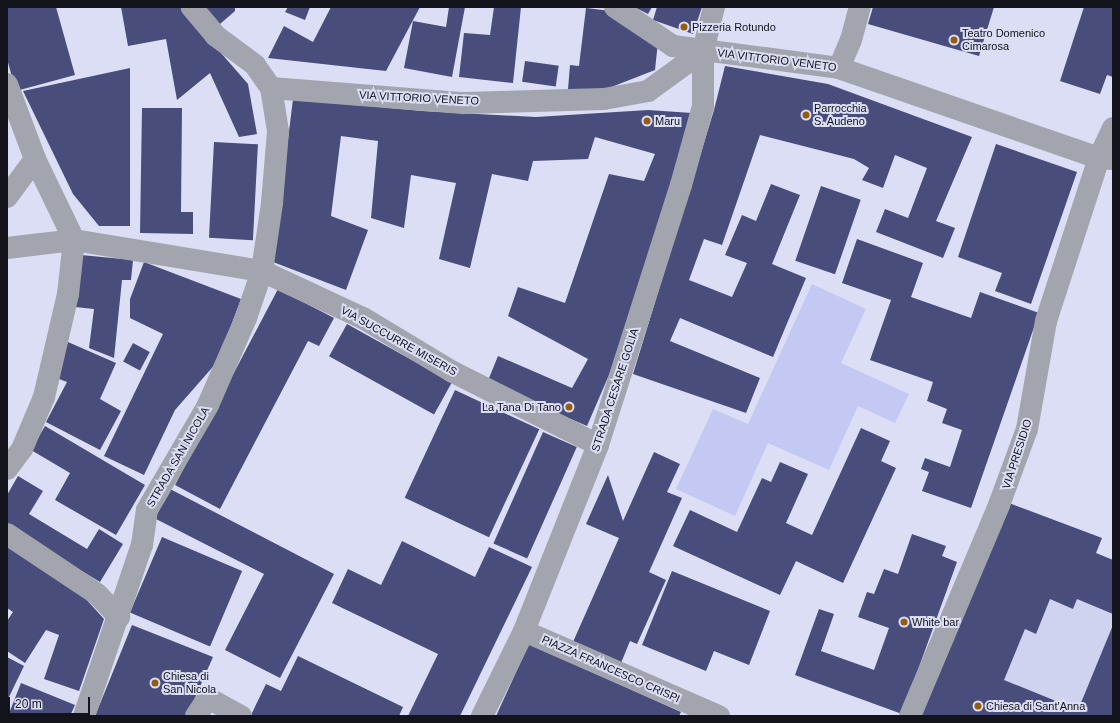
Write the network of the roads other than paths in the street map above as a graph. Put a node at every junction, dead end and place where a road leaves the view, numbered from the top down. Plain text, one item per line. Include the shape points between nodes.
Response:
1 (192, 7) edge
2 (615, 7) edge
3 (714, 7) edge
4 (860, 7) edge
5 (703, 51) junction
6 (839, 68) junction
7 (7, 84) edge
8 (271, 88) junction
9 (1113, 128) edge
10 (35, 159) junction
11 (1106, 159) edge
12 (7, 198) edge
13 (74, 240) junction
14 (7, 248) edge
15 (262, 271) junction
16 (598, 445) junction
17 (7, 469) edge
18 (7, 534) edge
19 (118, 617) junction
20 (524, 631) junction
21 (696, 712) edge
22 (84, 716) edge
23 (196, 716) edge
24 (241, 716) edge
25 (482, 716) edge
26 (719, 716) edge
27 (910, 716) edge

1 - 8 street via 216,36 255,65
2 - 5 street via 673,46
3 - 5 street, STRADA CESARE GOLIA
4 - 6 street via 851,40
5 - 6 street, VIA VITTORIO VENETO
5 - 8 street, VIA VITTORIO VENETO via 648,91 604,99 463,103
5 - 16 street, STRADA CESARE GOLIA via 703,106 681,186
6 - 11 street, VIA VITTORIO VENETO
7 - 10 street
8 - 15 street, STRADA SAN NICOLA via 278,131 272,203
9 - 11 street, VIA PRESIDIO
10 - 12 street
10 - 13 street
11 - 27 street, VIA PRESIDIO via 1046,321 1027,429 999,504
13 - 14 street, VIA SUCCURRE MISERIS
13 - 15 street, VIA SUCCURRE MISERIS
13 - 17 street via 68,294 44,397 22,449
15 - 16 street, VIA SUCCURRE MISERIS via 363,318 453,372
15 - 19 street, STRADA SAN NICOLA via 246,318 208,405 148,510 142,545
16 - 20 street, STRADA CESARE GOLIA
18 - 19 street via 98,594
19 - 22 street, STRADA SAN NICOLA
20 - 21 street, PIAZZA FRANCESCO CRISPI
20 - 25 street, STRADA CESARE GOLIA
21 - 26 street, PIAZZA FRANCESCO CRISPI
23 - 24 street via 208,698

